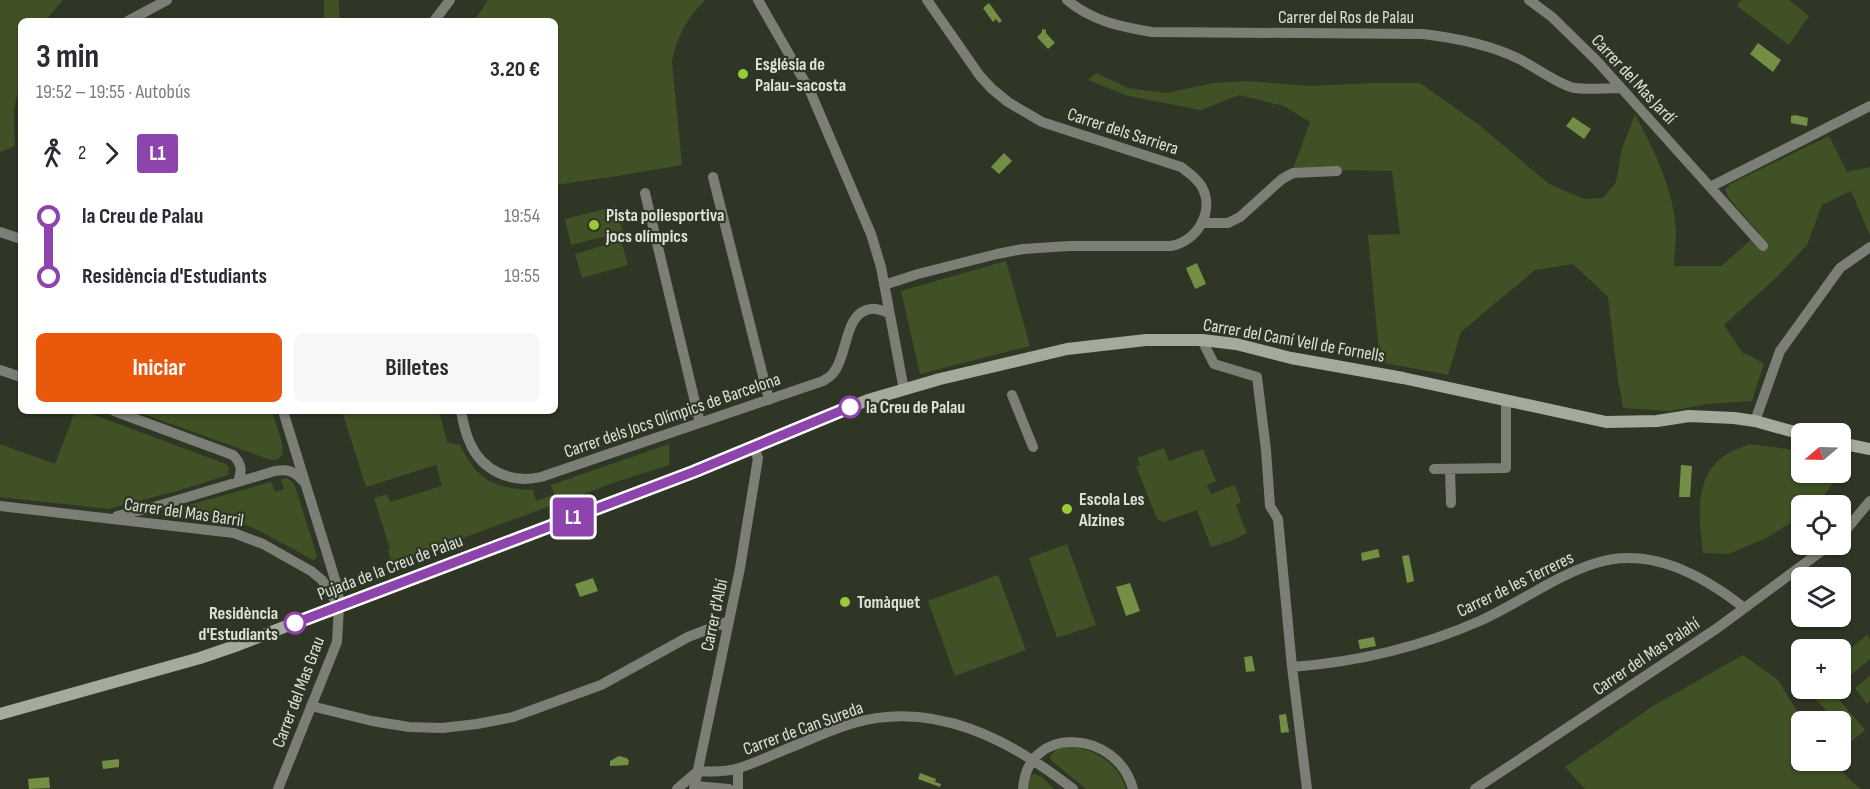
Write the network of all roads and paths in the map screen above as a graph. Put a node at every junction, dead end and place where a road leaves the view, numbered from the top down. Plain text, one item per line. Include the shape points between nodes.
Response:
1 (168, 0) edge
2 (450, 0) edge
3 (758, 0) edge
4 (927, 0) edge
5 (1067, 0) edge
6 (1529, 0) edge
7 (134, 18) edge
8 (436, 18) edge
9 (1621, 88) junction
10 (1870, 106) edge
11 (1337, 171) dead end
12 (712, 177) dead end
13 (1710, 187) junction
14 (645, 193) dead end
15 (1202, 223) junction
16 (0, 232) edge
17 (18, 238) edge
18 (1763, 246) dead end
19 (1870, 247) edge
20 (884, 285) junction
21 (889, 313) junction
22 (1202, 340) junction
23 (0, 370) edge
24 (18, 376) edge
25 (904, 390) junction
26 (1012, 395) dead end
27 (769, 400) junction
28 (1506, 400) junction
29 (122, 414) edge
30 (284, 414) edge
31 (462, 414) edge
32 (1755, 421) junction
33 (700, 423) junction
34 (1791, 431) edge
35 (292, 438) junction
36 (1851, 445) edge
37 (753, 447) junction
38 (1033, 447) dead end
39 (1870, 449) edge
40 (1434, 469) dead end
41 (1450, 469) junction
42 (275, 471) junction
43 (238, 482) junction
44 (306, 484) junction
45 (1870, 501) edge
46 (1451, 503) dead end
47 (163, 504) junction
48 (0, 506) edge
49 (109, 518) junction
50 (157, 523) junction
51 (1851, 524) edge
52 (1816, 555) edge
53 (339, 606) junction
54 (1743, 607) junction
55 (729, 621) junction
56 (1292, 667) junction
57 (311, 706) junction
58 (0, 714) edge
59 (1033, 760) junction
60 (738, 769) junction
61 (698, 771) junction
62 (695, 788) edge
63 (278, 789) edge
64 (677, 789) edge
65 (729, 789) edge
66 (738, 789) edge
67 (1023, 789) edge
68 (1073, 789) edge
69 (1133, 789) edge
70 (1307, 789) edge
71 (1475, 789) edge

1 - 7 street
2 - 8 street
3 - 20 street via 810,91 871,234
4 - 15 street, Carrer dels Sarriera via 980,76 1008,102 1042,122 1181,167 1195,177 1206,198
5 - 9 street, Carrer del Ros de Palau via 1077,9 1119,27 1152,32 1449,37 1504,52 1575,88
6 - 9 street, Carrer del Mas Jardí via 1552,16
9 - 13 street, Carrer del Mas Jardí
10 - 13 street
11 - 15 street via 1293,172 1240,217 1228,223
12 - 27 street
13 - 18 street, Carrer del Mas Jardí
14 - 33 street
15 - 20 street via 1189,240 1171,246 1023,249
16 - 17 street
19 - 32 street via 1840,268 1780,351
20 - 21 street
21 - 25 street
21 - 27 street, Carrer dels Jocs Olímpics de Barcelona via 872,308 859,313 834,373 823,381
22 - 25 street, Carrer del Camí Vell de Fornells via 1146,340 1066,349
22 - 28 street, Carrer del Camí Vell de Fornells
22 - 56 street via 1214,364 1257,377 1270,506 1278,519
23 - 24 street
25 - 37 street, Carrer del Camí Vell de Fornells via 868,400
26 - 38 street
27 - 33 street, Carrer dels Jocs Olímpics de Barcelona
28 - 32 street, Carrer del Camí Vell de Fornells via 1606,422 1689,416
28 - 41 street via 1506,468
29 - 43 street via 233,455 240,463
30 - 35 street, Carrer del Mas Grau
31 - 33 street, Carrer dels Jocs Olímpics de Barcelona via 470,443 482,461 504,476 525,480
32 - 34 street, Carrer del Camí Vell de Fornells
35 - 42 street via 290,456
35 - 44 street, Carrer del Mas Grau
36 - 39 street
37 - 53 street, Pujada de la Creu de Palau
37 - 55 street, Carrer d'Albí via 758,458
40 - 41 street
41 - 46 street
42 - 43 street
42 - 44 street via 291,471
43 - 47 street
44 - 53 street, Carrer del Mas Grau via 338,589
45 - 51 street
47 - 49 street
47 - 50 street
48 - 49 street, Carrer del Mas Barril
49 - 50 street, Carrer del Mas Barril
50 - 53 street, Carrer del Mas Barril via 219,530 255,540 317,575
52 - 54 street, Carrer del Mas Palahí
53 - 57 street, Carrer del Mas Grau via 337,642
53 - 58 street, Pujada de la Creu de Palau via 200,658
54 - 56 street, Carrer de les Terreres via 1688,571 1639,558 1616,559 1596,563 1483,619 1402,650 1344,662
54 - 71 street, Carrer del Mas Palahí
55 - 57 street via 688,637 601,685 513,717 442,728 409,727
55 - 61 street, Carrer d'Albí
56 - 70 street
57 - 63 street, Carrer del Mas Grau
59 - 60 street, Carrer de Can Sureda via 970,728 948,721 902,717 856,723
59 - 67 street
59 - 68 street, Carrer de Can Sureda
59 - 69 street via 1058,744 1090,744 1121,764
60 - 61 street, Carrer de Can Sureda
60 - 66 street
61 - 62 street, Carrer d'Albí
61 - 64 street
62 - 65 street

